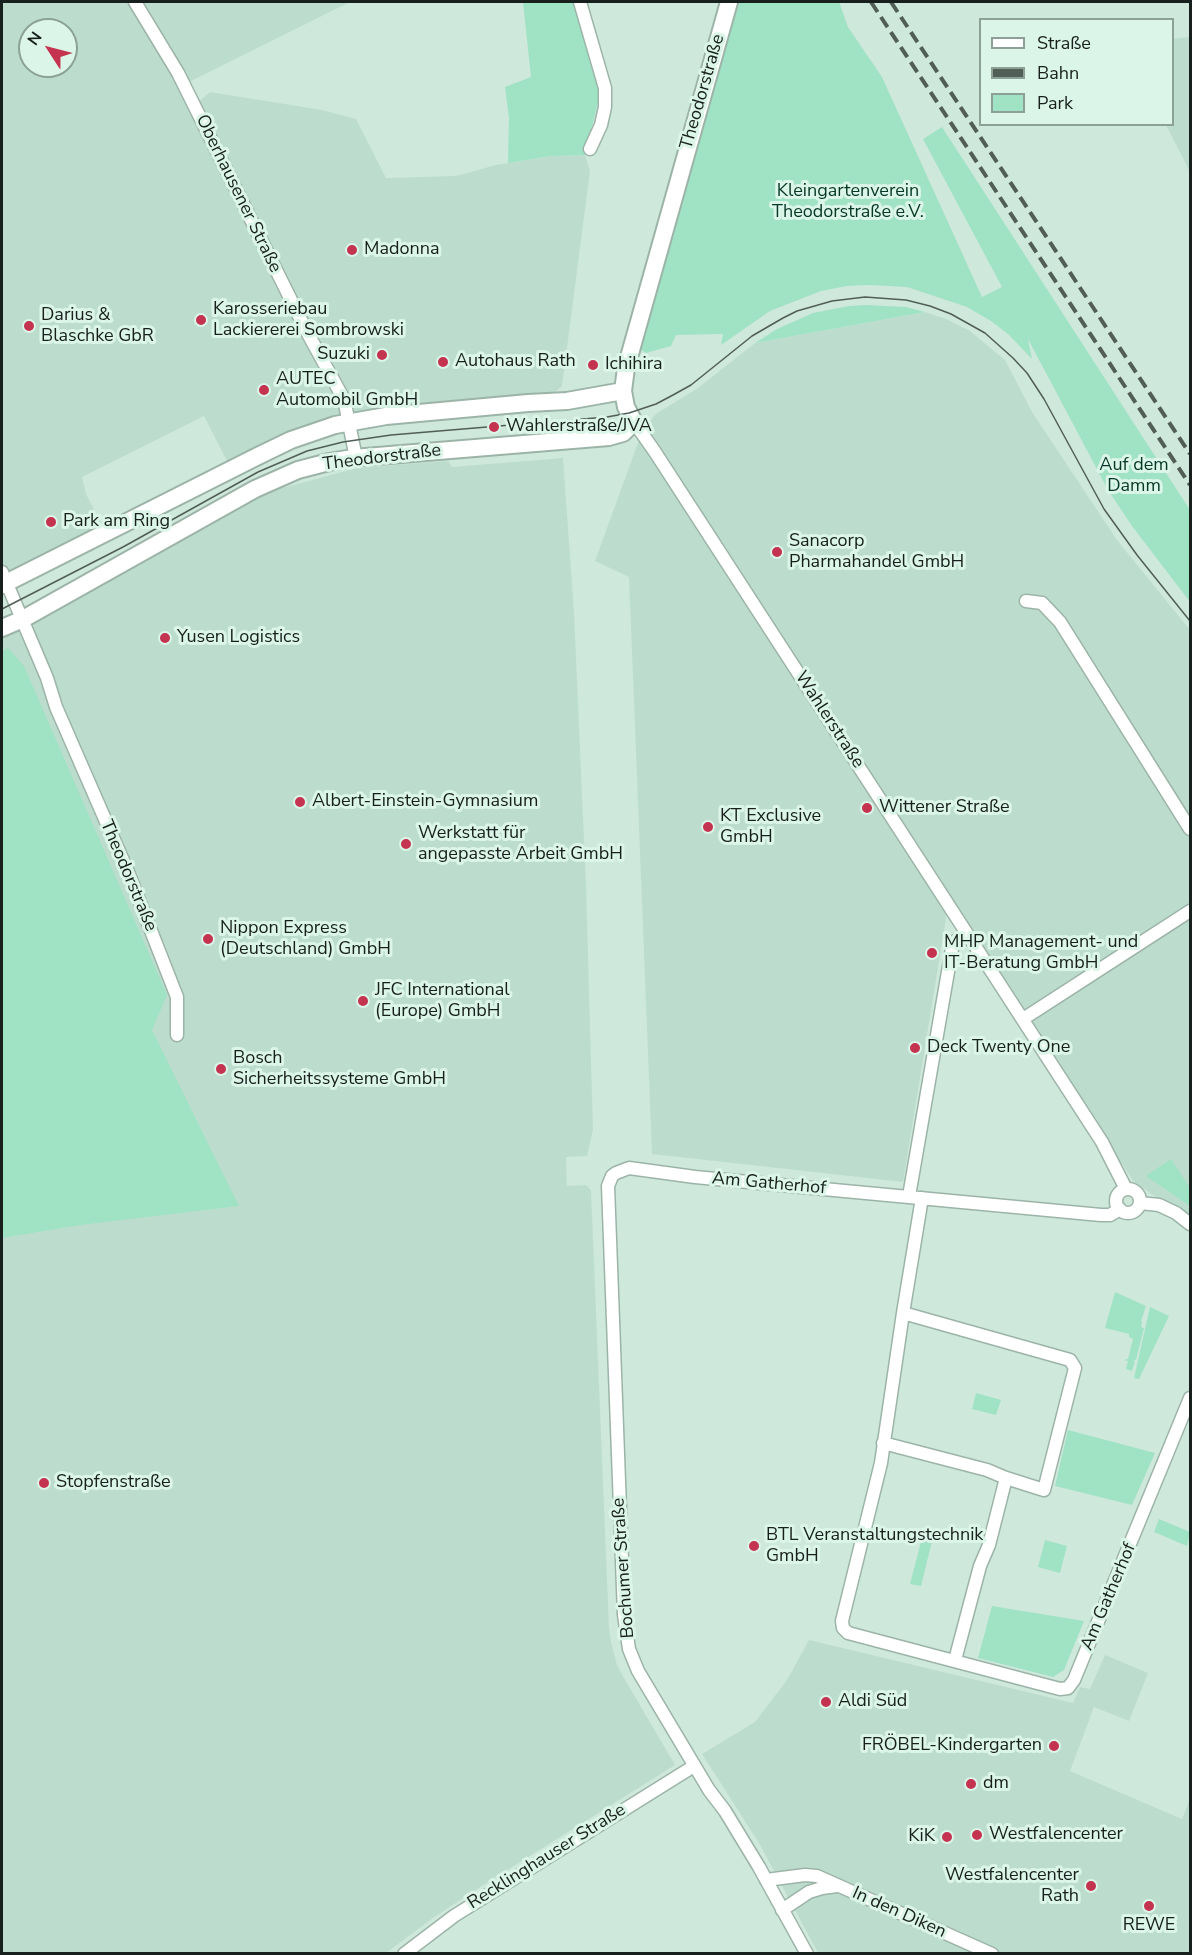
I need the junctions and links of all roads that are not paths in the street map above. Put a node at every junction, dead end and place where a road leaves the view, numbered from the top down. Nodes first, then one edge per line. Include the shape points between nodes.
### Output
1 (135, 2) edge
2 (580, 2) edge
3 (729, 2) edge
4 (590, 149) dead end
5 (623, 391) junction
6 (349, 421) junction
7 (634, 422) junction
8 (356, 458) junction
9 (3, 580) edge
10 (1026, 601) dead end
11 (23, 619) junction
12 (2, 628) edge
13 (1191, 829) edge
14 (1191, 911) edge
15 (966, 933) junction
16 (1023, 1019) junction
17 (177, 1035) dead end
18 (616, 1173) joint
19 (1126, 1189) junction
20 (909, 1196) junction
21 (922, 1198) junction
22 (1140, 1203) junction
23 (1120, 1209) junction
24 (1191, 1224) edge
25 (903, 1312) junction
26 (1191, 1398) edge
27 (883, 1443) junction
28 (1006, 1478) junction
29 (955, 1660) junction
30 (694, 1766) junction
31 (766, 1880) junction
32 (838, 1886) junction
33 (782, 1910) junction
34 (404, 1953) edge
35 (807, 1953) edge
36 (992, 1953) edge

1 - 6 street, Oberhausener Straße via 186,88 341,394
2 - 4 street via 605,88 601,125
3 - 5 main road, Theodorstraße via 628,360
5 - 6 main road, Theodorstraße via 567,401
5 - 7 main road, Theodorstraße
6 - 8 street, Oberhausener Straße
6 - 9 main road, Theodorstraße via 291,440
7 - 8 main road, Theodorstraße via 609,437
7 - 15 street, Wahlerstraße
8 - 11 main road, Theodorstraße via 298,471 263,486
9 - 11 street, Theodorstraße
10 - 13 street via 1042,603 1060,622
11 - 12 main road, Theodorstraße
11 - 17 street, Theodorstraße via 177,997
14 - 16 street
15 - 16 street, Wahlerstraße
15 - 20 street via 953,943
16 - 19 street, Wahlerstraße via 1102,1142
18 - 20 street, Am Gatherhof via 629,1168
18 - 30 street, Bochumer Straße via 607,1194 626,1633 638,1671
19 - 22 street via 1137,1192
19 - 23 street via 1116,1199
20 - 21 street, Am Gatherhof
21 - 23 street, Am Gatherhof via 1101,1215
21 - 25 street, Am Gatherhof
22 - 23 street via 1130,1213
22 - 24 street via 1159,1205
25 - 27 street, Am Gatherhof
25 - 28 street via 1070,1360 1075,1368 1044,1490
26 - 29 street, Am Gatherhof via 1068,1688
27 - 28 street
27 - 29 street, Am Gatherhof via 843,1628 848,1633
28 - 29 street
30 - 31 street, Bochumer Straße
30 - 34 street, Recklinghauser Straße via 464,1910
31 - 32 street, In den Diken via 817,1876
31 - 33 street, Bochumer Straße
32 - 33 street, In den Diken via 809,1892
32 - 36 street, In den Diken
33 - 35 street, Bochumer Straße

